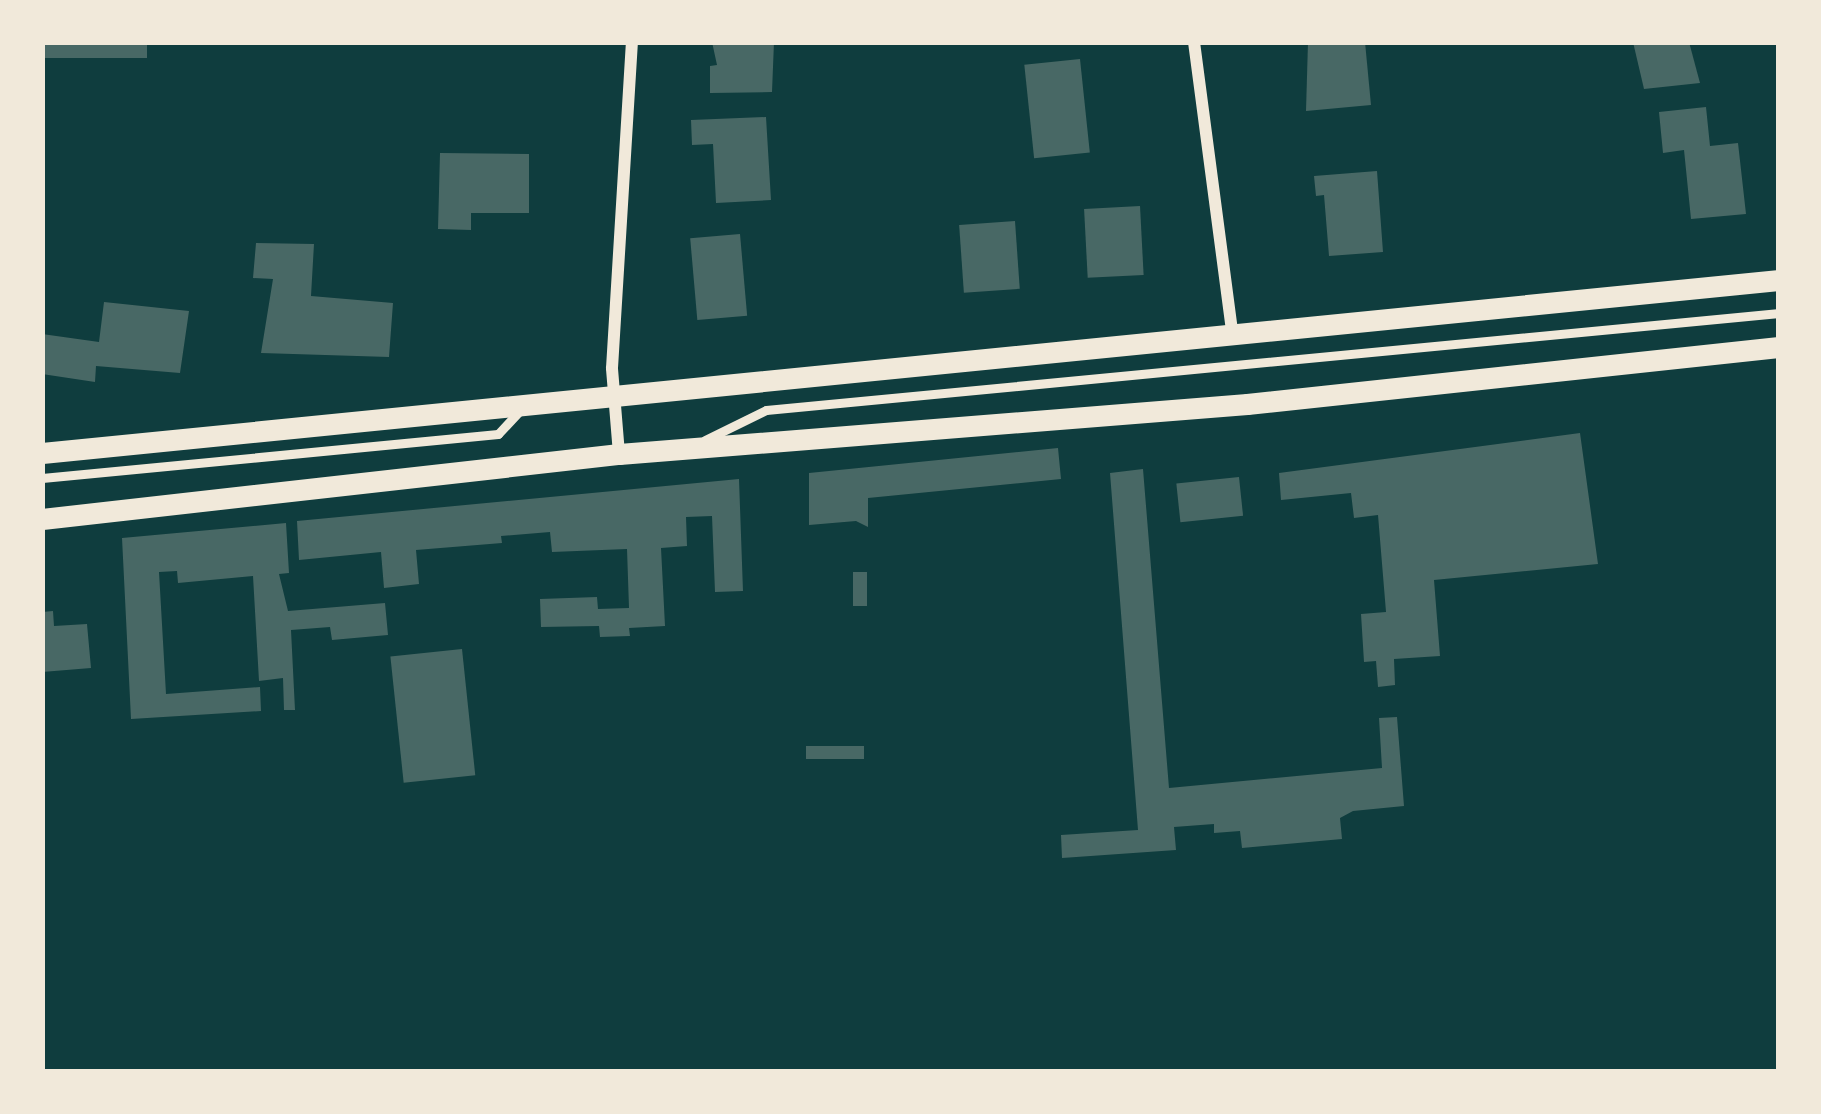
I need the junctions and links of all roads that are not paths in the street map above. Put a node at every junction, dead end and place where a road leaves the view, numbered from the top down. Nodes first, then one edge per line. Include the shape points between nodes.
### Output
1 (632, 42) edge
2 (1194, 42) edge
3 (1779, 280) edge
4 (1779, 313) edge
5 (1233, 339) junction
6 (1779, 347) edge
7 (613, 400) junction
8 (520, 409) junction
9 (690, 448) junction
10 (42, 453) edge
11 (619, 454) junction
12 (42, 478) edge
13 (42, 519) edge

1 - 7 street
2 - 5 street
3 - 5 street
4 - 9 lane via 766,410
5 - 7 street
6 - 9 street via 1247,404
7 - 8 street
7 - 11 street
8 - 10 street
8 - 12 lane via 498,434
9 - 11 street
11 - 13 street

